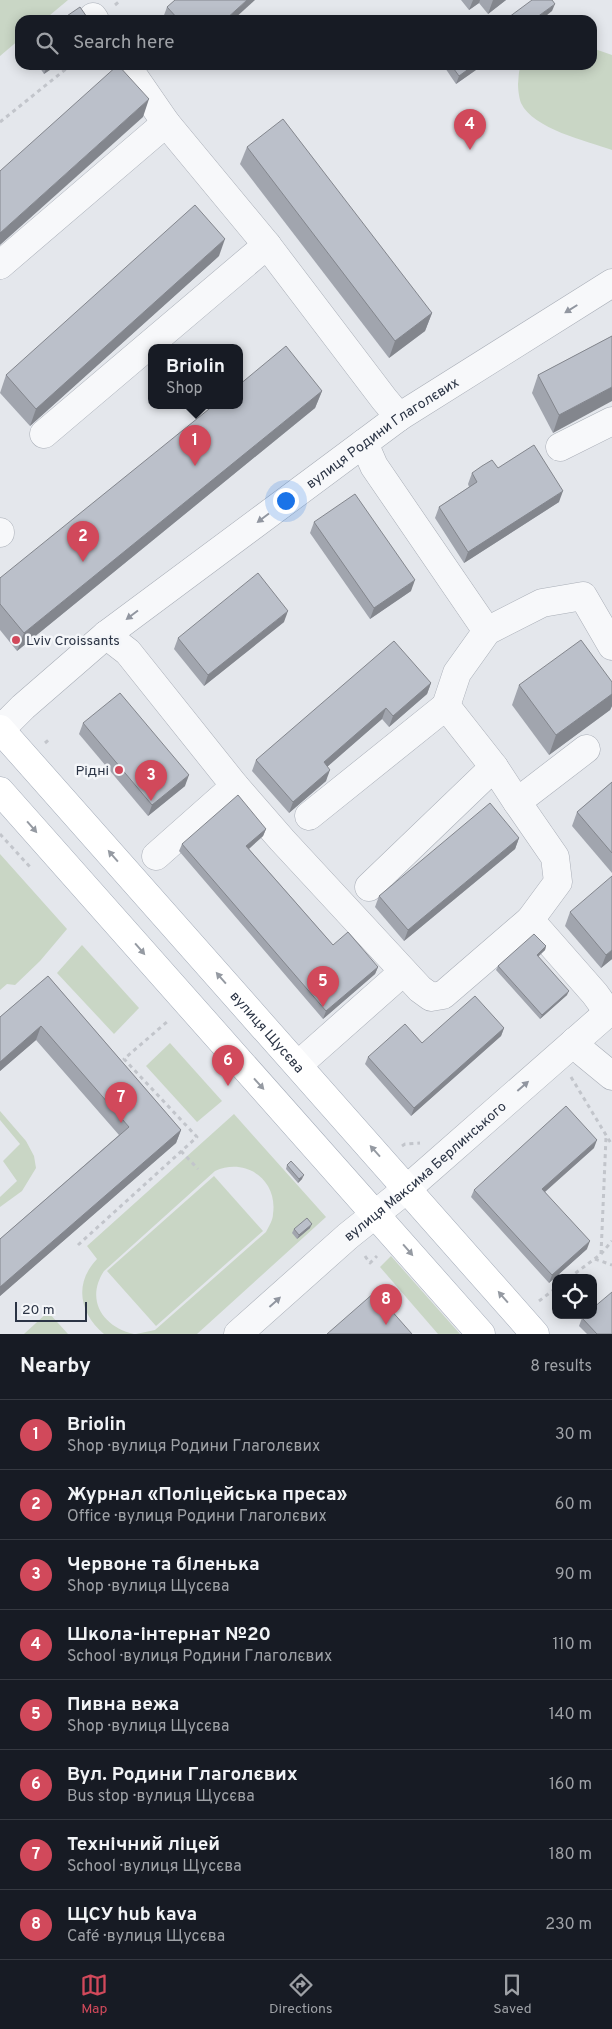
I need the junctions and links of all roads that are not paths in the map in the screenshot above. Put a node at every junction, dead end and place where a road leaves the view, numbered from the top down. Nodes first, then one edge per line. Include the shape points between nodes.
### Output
1 (129, 70) edge
2 (166, 123) junction
3 (267, 245) junction
4 (0, 265) edge
5 (612, 283) edge
6 (150, 344) edge
7 (148, 346) edge
8 (400, 417) junction
9 (612, 421) edge
10 (44, 434) dead end
11 (364, 443) junction
12 (560, 447) dead end
13 (487, 630) junction
14 (106, 635) junction
15 (612, 646) edge
16 (446, 706) junction
17 (0, 729) edge
18 (586, 749) dead end
19 (494, 767) junction
20 (235, 786) junction
21 (0, 791) edge
22 (517, 802) junction
23 (309, 816) dead end
24 (156, 856) dead end
25 (369, 887) dead end
26 (530, 920) junction
27 (403, 972) junction
28 (610, 1010) edge
29 (575, 1041) junction
30 (298, 1065) junction
31 (612, 1076) edge
32 (408, 1188) junction
33 (375, 1214) junction
34 (238, 1334) edge
35 (481, 1334) edge
36 (535, 1334) edge

1 - 2 street
2 - 3 street
2 - 4 street
3 - 6 street
3 - 8 street
5 -> 8 street, вулиця Родини Глаголєвих
7 - 10 street
8 - 11 street, вулиця Родини Глаголєвих
9 - 12 street
11 - 13 street via 374,466
11 -> 14 street, вулиця Родини Глаголєвих
13 - 15 street via 542,603 583,596
13 - 16 street via 457,673
14 - 17 street, вулиця Родини Глаголєвих
14 - 20 street via 128,652
16 - 19 street
16 - 23 street
30 -> 17 main road, вулиця Щусєва
18 - 22 street
19 - 22 street
19 - 25 street
20 - 24 street
20 - 27 street
21 -> 33 main road
22 - 26 street via 556,857 558,882
26 - 27 street via 443,995 431,996
26 - 28 street
27 - 30 street
28 - 29 street, вулиця Максима Берлинського
29 - 31 street via 584,1053
32 -> 29 street, вулиця Максима Берлинського
32 -> 30 main road, вулиця Щусєва
32 - 33 street, вулиця Максима Берлинського
36 -> 32 main road, вулиця Щусєва
34 -> 33 street, вулиця Максима Берлинського
33 -> 35 main road

